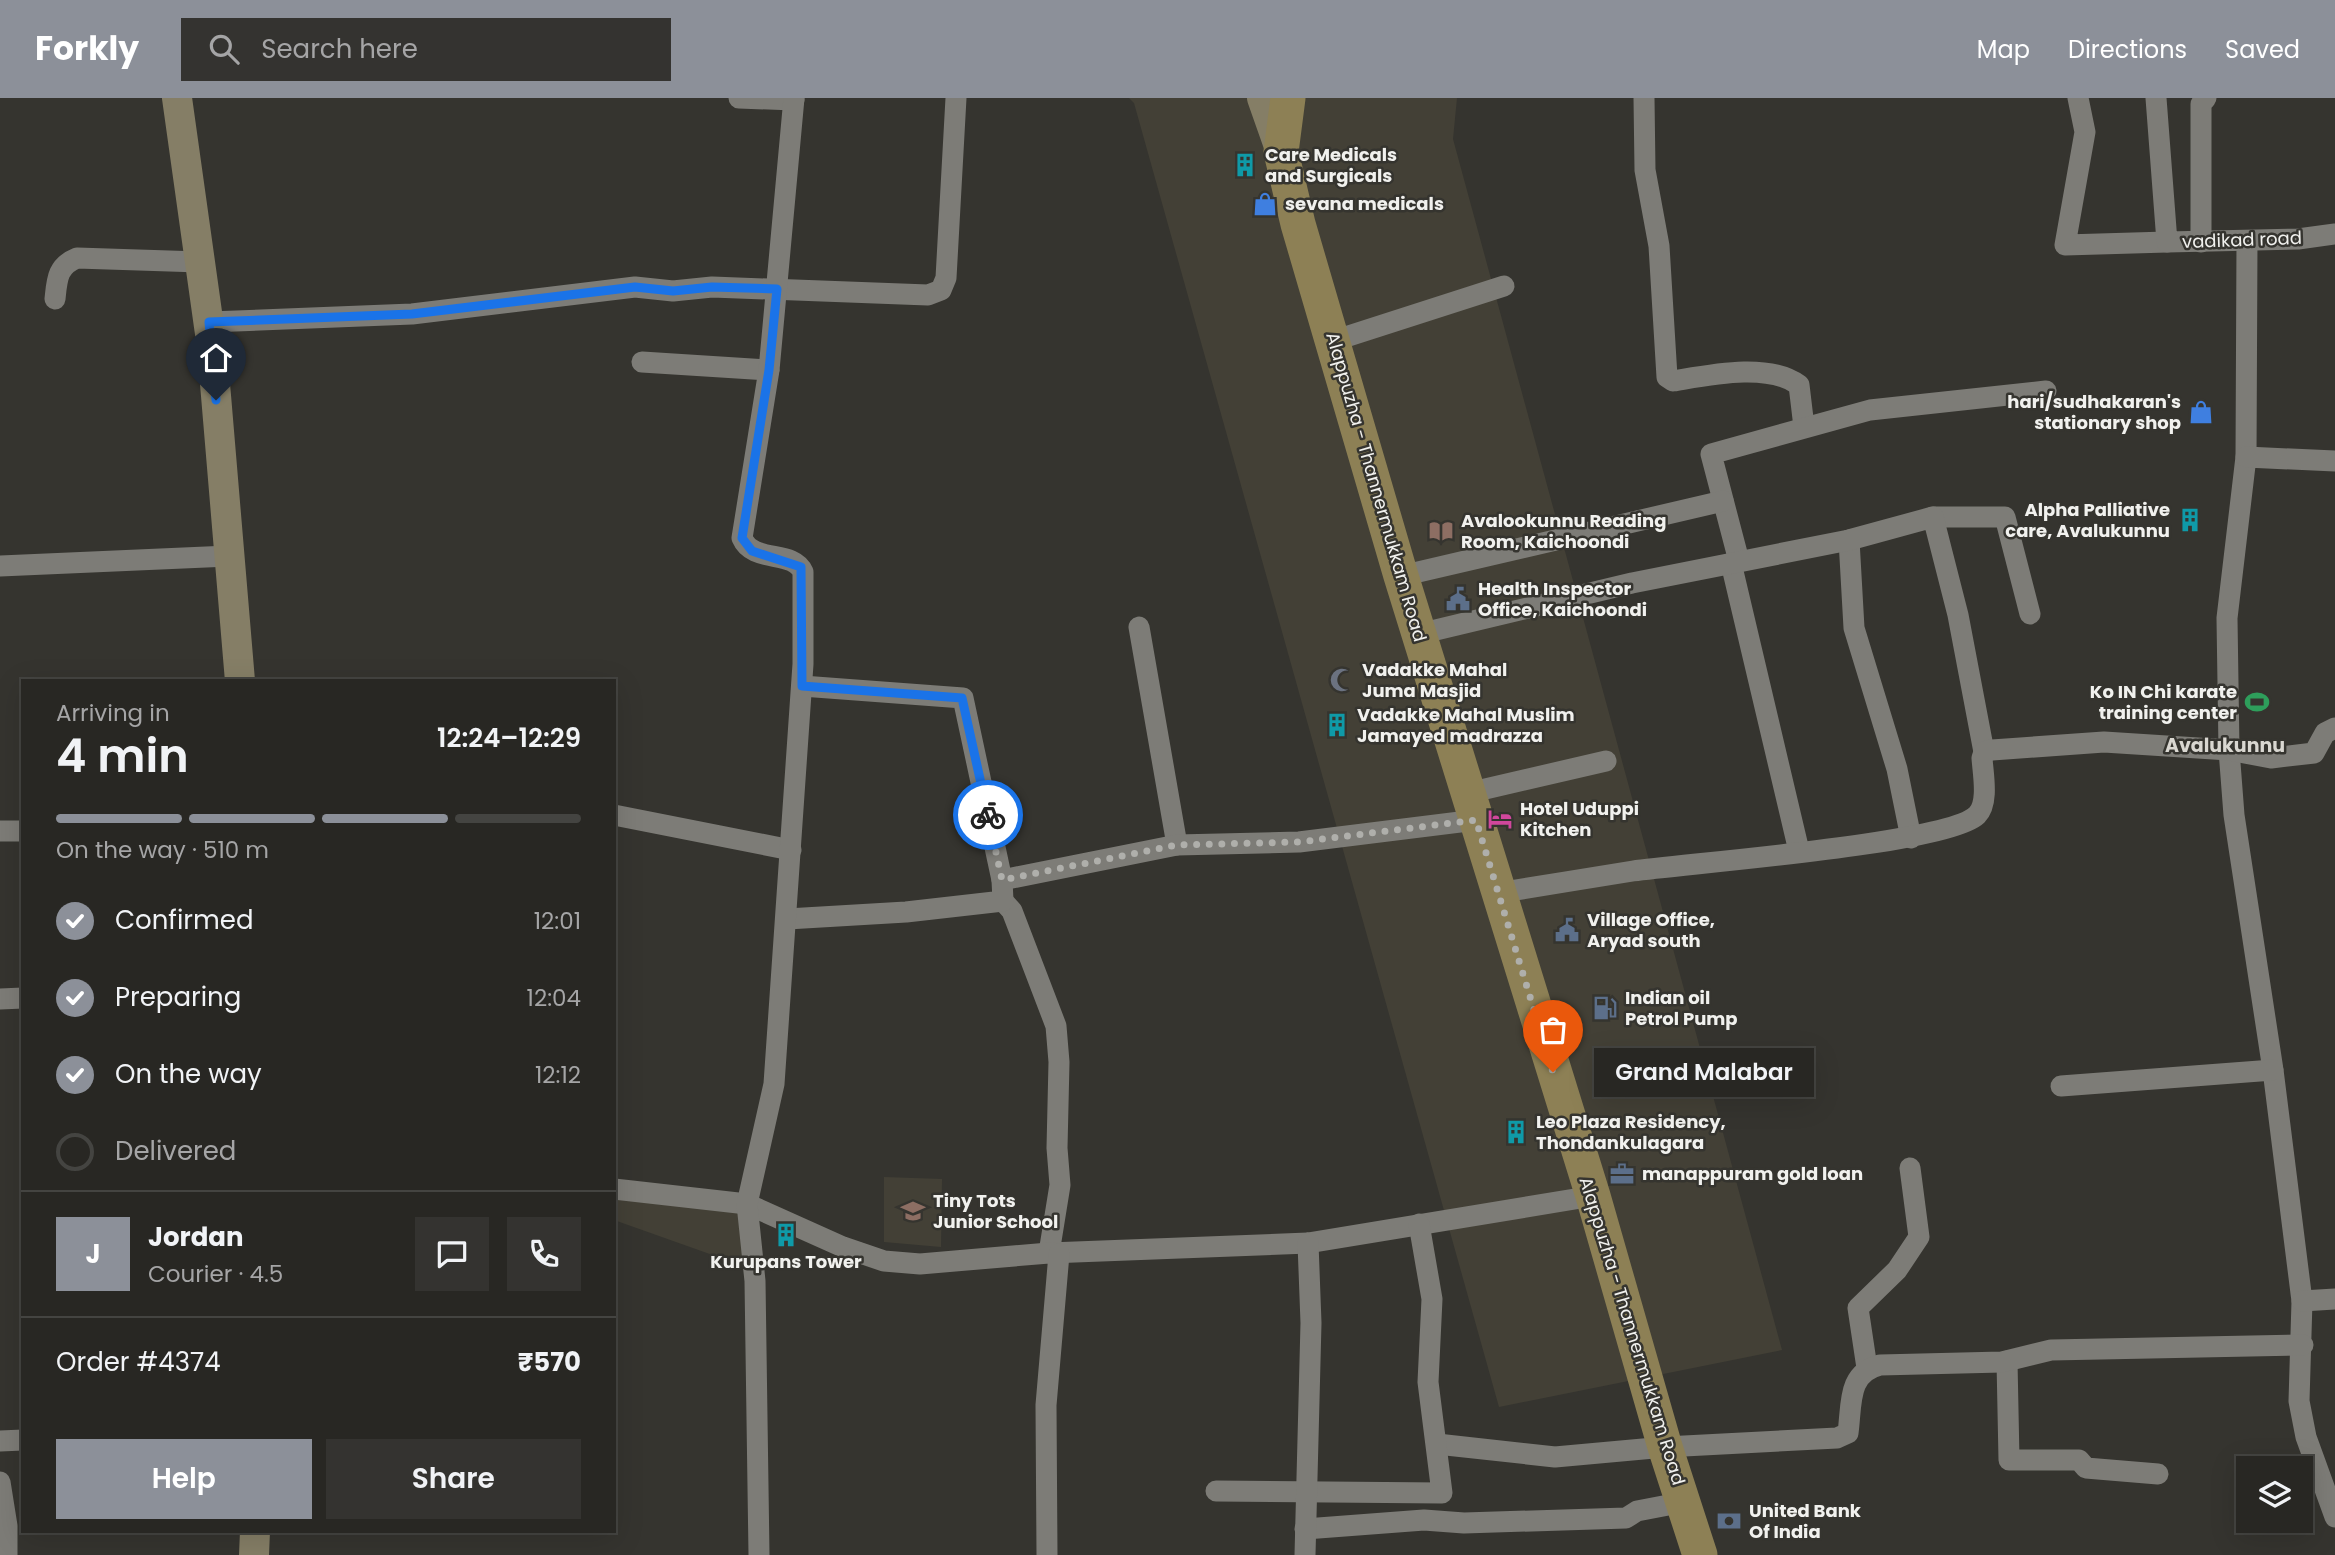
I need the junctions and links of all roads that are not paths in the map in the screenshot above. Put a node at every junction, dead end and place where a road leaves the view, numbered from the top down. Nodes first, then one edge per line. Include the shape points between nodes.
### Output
1 (177, 98) edge
2 (739, 98) edge
3 (956, 98) edge
4 (1262, 98) edge
5 (1288, 98) edge
6 (1644, 98) edge
7 (2078, 98) edge
8 (2156, 98) edge
9 (2206, 98) edge
10 (794, 99) edge
11 (1281, 152) junction
12 (2335, 234) edge
13 (2247, 241) junction
14 (2167, 242) junction
15 (2201, 242) junction
16 (200, 262) junction
17 (1504, 286) dead end
18 (777, 289) junction
19 (55, 299) dead end
20 (209, 322) junction
21 (1333, 341) junction
22 (642, 362) dead end
23 (769, 370) junction
24 (2046, 391) dead end
25 (1804, 427) junction
26 (2246, 457) junction
27 (2335, 461) edge
28 (1723, 502) junction
29 (1933, 517) junction
30 (1849, 540) junction
31 (229, 556) junction
32 (1735, 562) junction
33 (0, 566) edge
34 (1401, 576) junction
35 (2030, 614) dead end
36 (1139, 627) dead end
37 (1419, 634) junction
38 (240, 679) edge
39 (802, 686) junction
40 (2335, 728) edge
41 (2228, 750) junction
42 (1984, 752) junction
43 (1606, 761) dead end
44 (1472, 806) junction
45 (616, 815) edge
46 (0, 831) edge
47 (21, 831) edge
48 (1911, 838) junction
49 (1177, 845) junction
50 (791, 850) junction
51 (1800, 851) junction
52 (1003, 891) junction
53 (1497, 893) junction
54 (787, 919) junction
55 (21, 998) edge
56 (0, 999) edge
57 (2273, 1070) junction
58 (2062, 1086) dead end
59 (1910, 1168) dead end
60 (616, 1189) edge
61 (1593, 1196) junction
62 (747, 1204) junction
63 (1419, 1224) junction
64 (1308, 1243) junction
65 (1054, 1254) junction
66 (2335, 1299) edge
67 (2302, 1301) junction
68 (2303, 1345) junction
69 (2007, 1361) junction
70 (1867, 1368) junction
71 (21, 1440) edge
72 (0, 1441) edge
73 (1437, 1444) junction
74 (1665, 1447) junction
75 (2158, 1474) dead end
76 (0, 1482) edge
77 (1216, 1491) dead end
78 (1306, 1494) junction
79 (1684, 1502) junction
80 (2335, 1517) edge
81 (1305, 1529) junction
82 (255, 1533) edge
83 (7, 1555) edge
84 (254, 1555) edge
85 (759, 1555) edge
86 (1047, 1555) edge
87 (1305, 1555) edge
88 (1700, 1555) edge

1 - 16 main road
2 - 10 street
3 - 18 street via 946,278 941,290 928,295
4 - 11 main road
5 - 11 main road, Alappuzha - Thannermukkam Road
6 - 25 street via 1645,170 1659,246 1667,377 1674,381 1755,373 1790,378 1799,385
7 - 14 street via 2085,132 2065,245
8 - 14 street, vadikad road
9 - 15 street via 2201,104
10 - 18 street
11 - 21 main road, Alappuzha - Thannermukkam Road
12 - 13 street, vadikad road
13 - 15 street, vadikad road
13 - 26 street
14 - 15 street, vadikad road
16 - 19 street via 78,258 68,261 57,276
16 - 20 main road
17 - 21 street
18 - 20 street via 635,287 412,314
18 - 23 street
20 - 31 main road
21 - 34 main road, Alappuzha - Thannermukkam Road
22 - 23 street
23 - 39 street via 742,538 752,551 801,567
24 - 25 street via 1888,407
25 - 28 street via 1711,454
26 - 27 street
26 - 41 street via 2227,618
28 - 32 street
28 - 34 street
29 - 30 street
29 - 35 street via 2005,517
29 - 42 street via 1958,615
30 - 32 street
30 - 48 street via 1853,628 1897,769
31 - 33 street
31 - 38 main road
32 - 37 street
32 - 51 street
34 - 37 main road, Alappuzha - Thannermukkam Road
36 - 49 street
37 - 44 main road, Alappuzha - Thannermukkam Road
39 - 50 street
39 - 52 street via 962,698
40 - 41 street via 2325,733 2314,753 2271,758
41 - 42 street via 2104,742
41 - 57 street
42 - 48 street via 1983,803 1976,816
43 - 44 street
44 - 49 street via 1299,842
44 - 53 main road, Alappuzha - Thannermukkam Road
45 - 50 street
46 - 47 street
48 - 51 street
49 - 52 street
50 - 54 street
51 - 53 street
52 - 54 street via 906,912
52 - 65 street via 1056,1026 1060,1185
53 - 61 main road, Alappuzha - Thannermukkam Road
54 - 62 street via 774,1084
55 - 56 street
57 - 58 street
57 - 67 street
59 - 70 street via 1919,1237 1897,1270 1858,1308
60 - 62 street
61 - 63 street
61 - 74 main road, Alappuzha - Thannermukkam Road
62 - 65 street via 884,1261 920,1264
62 - 85 street via 755,1281
63 - 64 street
63 - 73 street via 1432,1299 1428,1381
64 - 65 street
64 - 78 street via 1311,1323
65 - 86 street via 1046,1405
66 - 67 street
67 - 68 street
68 - 69 street via 2050,1350
68 - 80 street via 2299,1401 2306,1437
69 - 70 street
69 - 75 street via 2008,1460 2079,1461 2086,1468
70 - 74 street via 1856,1380 1848,1433 1843,1436
71 - 72 street
73 - 74 street via 1555,1457
73 - 78 street via 1442,1493
74 - 79 main road, Alappuzha - Thannermukkam Road
76 - 83 street
77 - 78 street
78 - 81 street
79 - 81 street via 1637,1511 1626,1518 1424,1520
79 - 88 main road, Alappuzha - Thannermukkam Road
81 - 87 street
82 - 84 main road

